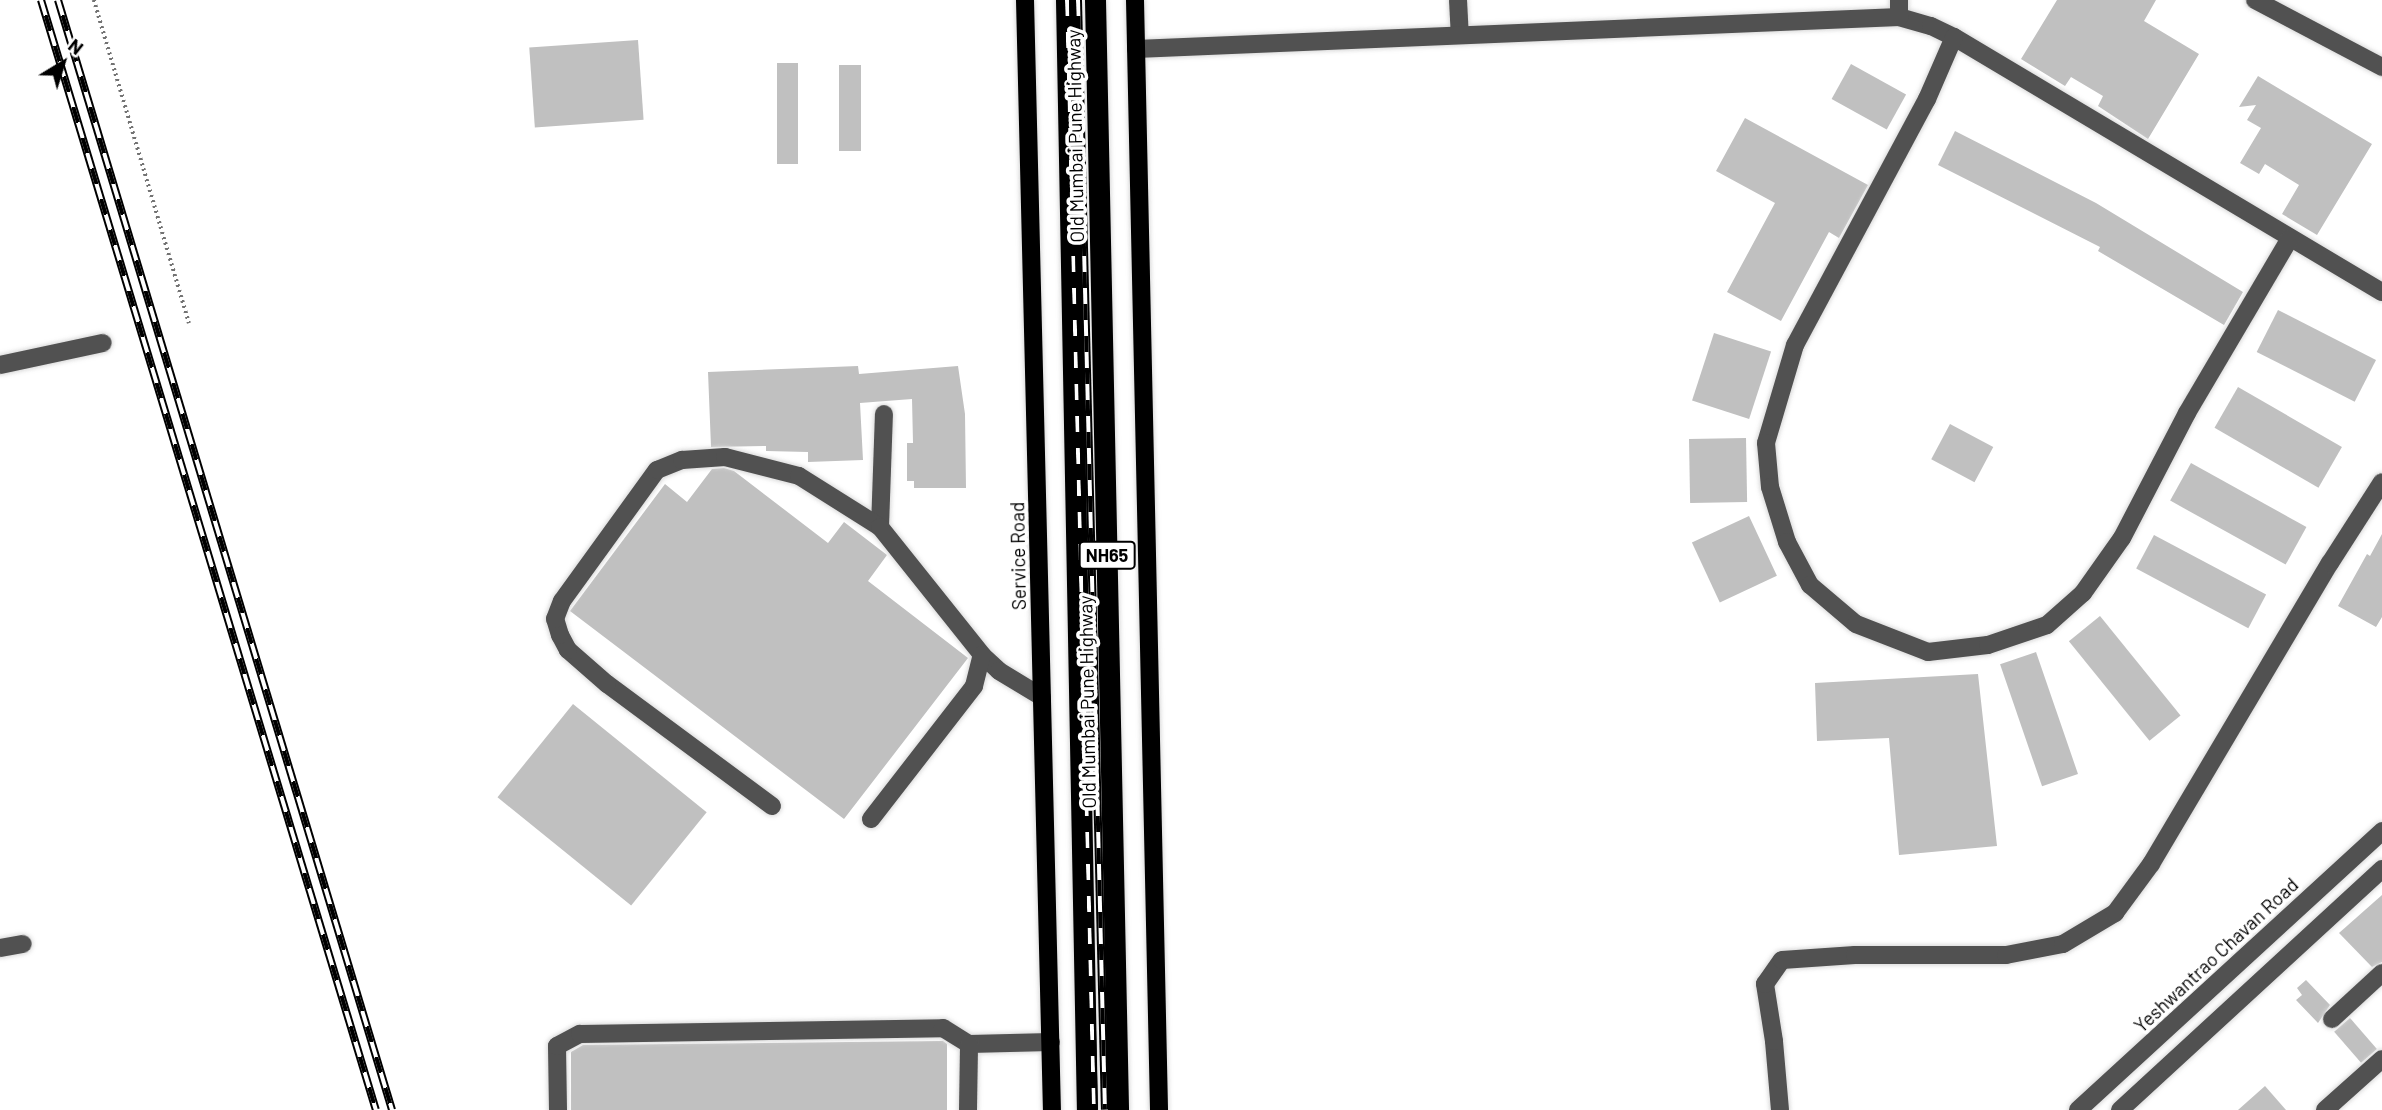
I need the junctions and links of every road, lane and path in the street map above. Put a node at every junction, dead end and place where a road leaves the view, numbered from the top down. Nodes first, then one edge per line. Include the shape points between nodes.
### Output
1 (94, 0) edge
2 (1025, 0) edge
3 (1066, 0) edge
4 (1096, 0) edge
5 (1135, 0) edge
6 (1458, 0) edge
7 (2255, 0) edge
8 (1899, 8) edge
9 (1460, 34) junction
10 (1954, 37) junction
11 (1136, 49) junction
12 (2382, 67) edge
13 (2290, 238) junction
14 (2382, 292) edge
15 (189, 323) dead end
16 (103, 343) dead end
17 (0, 365) edge
18 (884, 414) dead end
19 (2382, 482) edge
20 (880, 527) junction
21 (982, 655) junction
22 (1042, 697) junction
23 (772, 806) dead end
24 (871, 819) dead end
25 (2382, 831) edge
26 (2382, 869) edge
27 (23, 944) dead end
28 (0, 948) edge
29 (2382, 973) edge
30 (2332, 1019) dead end
31 (1051, 1042) junction
32 (969, 1044) junction
33 (2382, 1059) edge
34 (558, 1110) edge
35 (968, 1110) edge
36 (1052, 1110) edge
37 (1087, 1110) edge
38 (1118, 1110) edge
39 (1159, 1110) edge
40 (1780, 1110) edge
41 (2078, 1110) edge
42 (2120, 1110) edge
43 (2325, 1110) edge

1 - 15 path
2 - 22 main road, Service Road
3 - 37 highway, Old Mumbai Pune Highway / NH65
4 - 38 highway, Old Mumbai Pune Highway / NH65
5 - 11 main road
6 - 9 street
7 - 12 street
8 - 9 street
8 - 10 street
9 - 11 street
10 - 13 street
10 - 13 street via 1927,99 1795,345 1766,443 1770,487 1787,542 1810,585 1856,624 1928,652 1988,645 2047,625 2083,593 2122,538
11 - 39 main road
13 - 14 street
16 - 17 street
18 - 20 street
19 - 40 street via 2151,864 2115,913 2063,944 2006,955 1782,960 1765,984
20 - 21 street
20 - 23 street via 782,470 725,457 682,460 657,470 562,601 555,619 568,650 607,684
21 - 22 street
21 - 24 street via 974,686
22 - 31 main road, Service Road
25 - 41 street, Yeshwantrao Chavan Road
26 - 42 street
27 - 28 street
29 - 30 street
31 - 32 street
31 - 36 main road, Service Road
32 - 34 street via 943,1028 580,1034 557,1046
32 - 35 street
33 - 43 street

